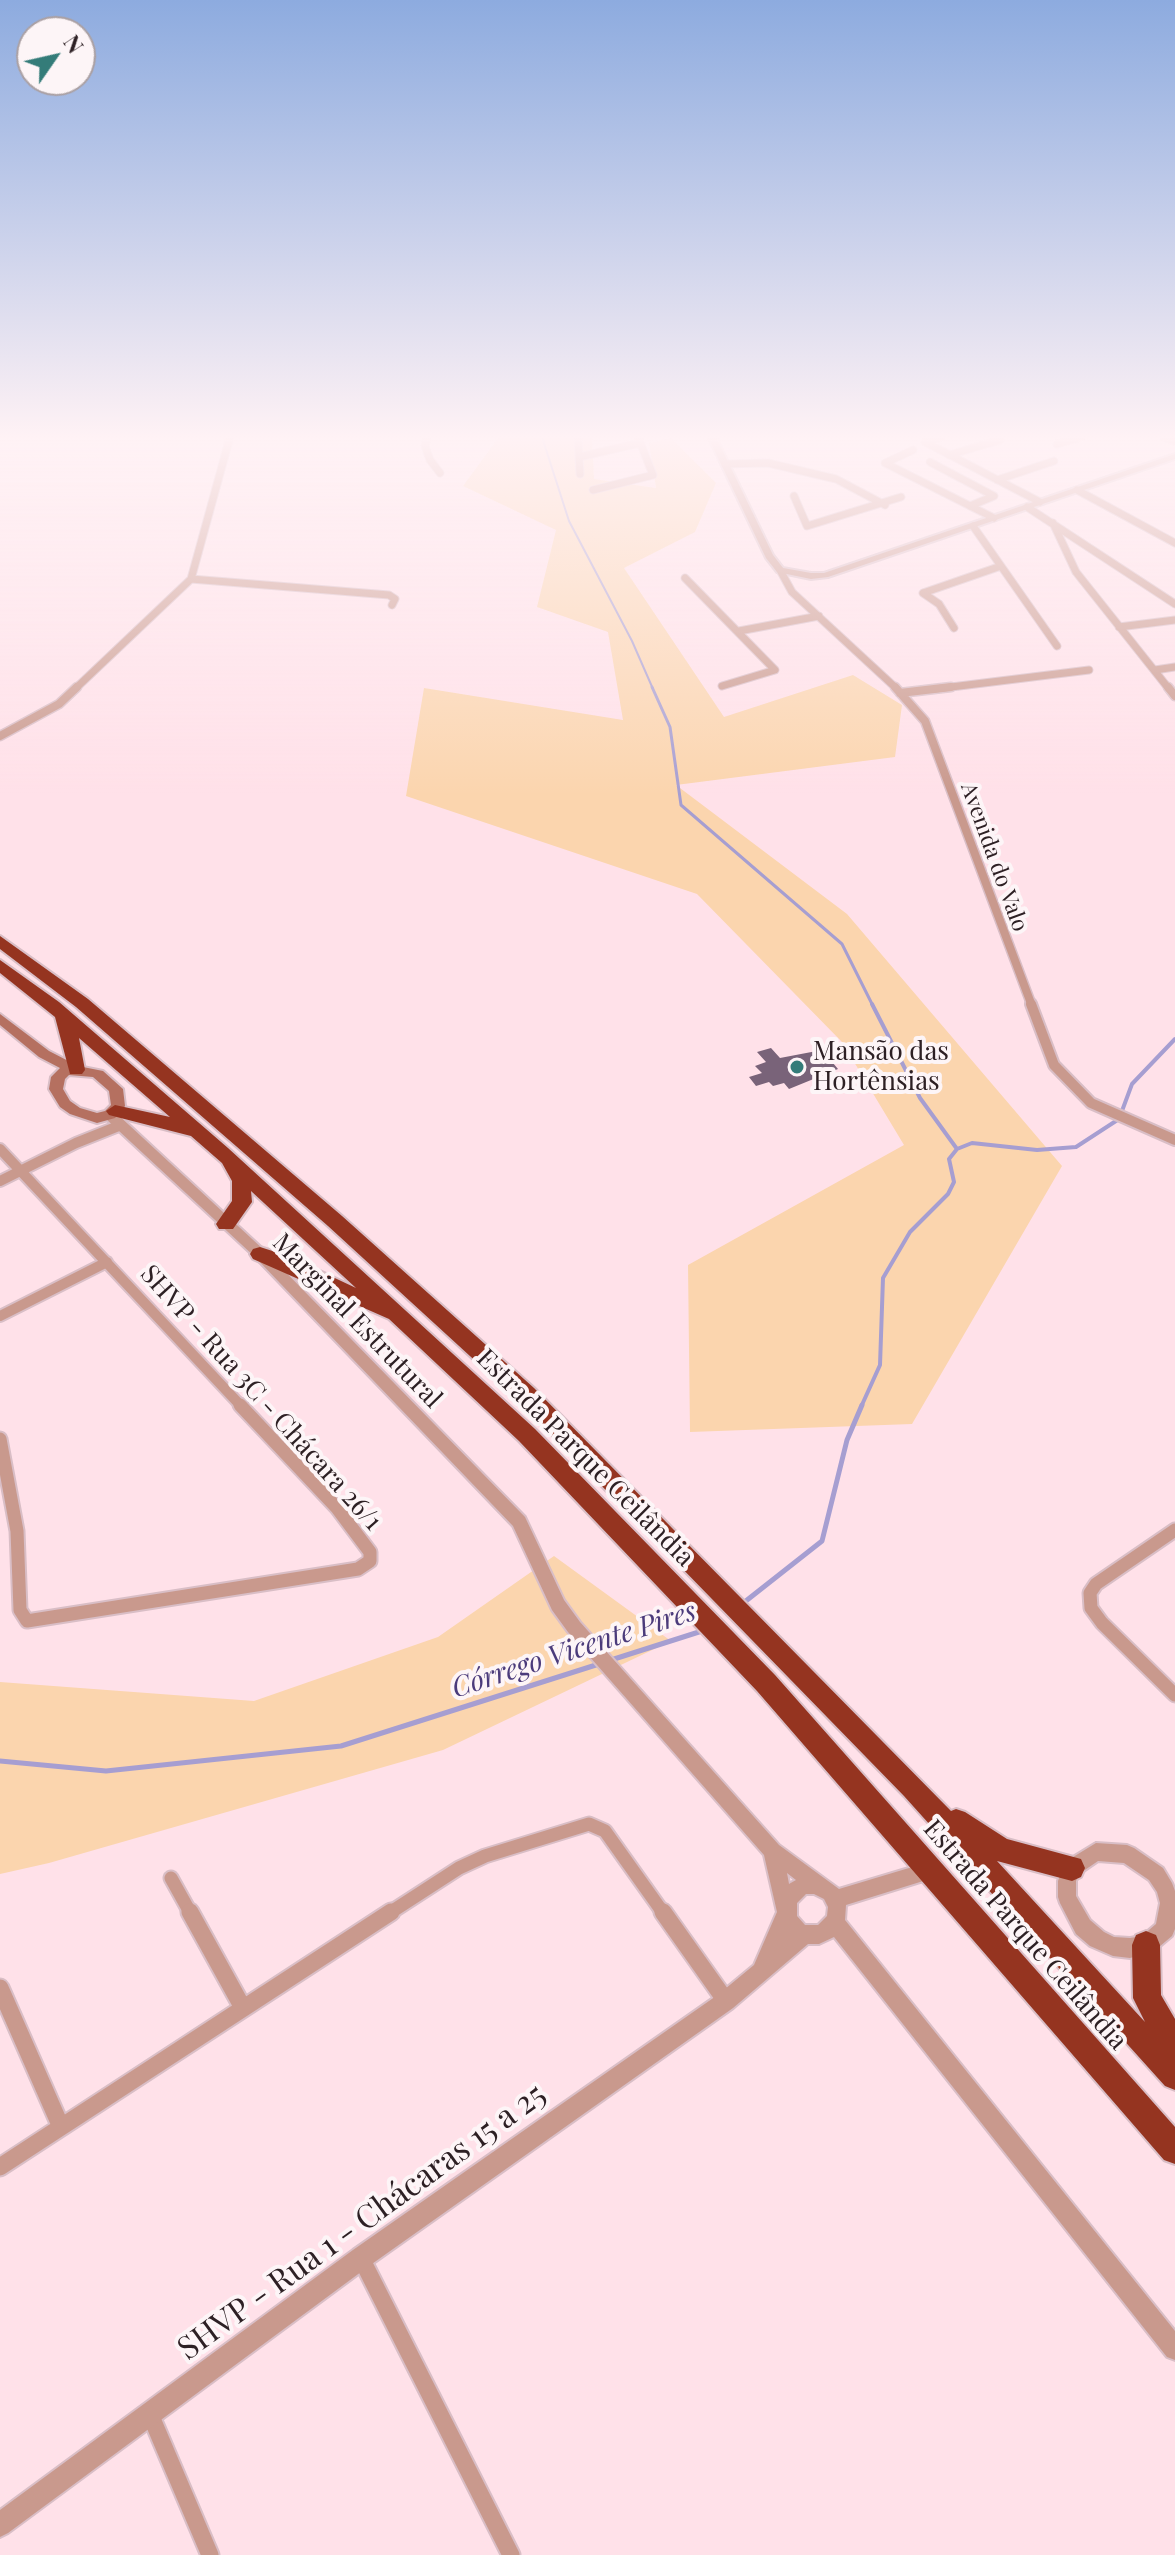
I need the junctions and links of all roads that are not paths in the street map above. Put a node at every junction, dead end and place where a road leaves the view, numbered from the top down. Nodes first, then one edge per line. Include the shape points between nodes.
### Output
1 (197, 556) edge
2 (769, 556) edge
3 (882, 556) edge
4 (994, 556) edge
5 (1069, 556) edge
6 (1103, 556) edge
7 (1001, 566) junction
8 (780, 570) junction
9 (192, 577) junction
10 (685, 578) dead end
11 (404, 593) dead end
12 (1175, 604) edge
13 (392, 605) dead end
14 (819, 616) junction
15 (1175, 620) edge
16 (1119, 627) junction
17 (954, 628) dead end
18 (739, 631) junction
19 (1057, 646) dead end
20 (1175, 667) edge
21 (1089, 670) dead end
22 (1155, 670) junction
23 (722, 686) dead end
24 (900, 693) junction
25 (1175, 696) edge
26 (0, 736) edge
27 (0, 941) edge
28 (0, 965) edge
29 (62, 1015) junction
30 (0, 1018) edge
31 (44, 1054) junction
32 (76, 1070) junction
33 (58, 1077) junction
34 (116, 1118) junction
35 (1175, 1140) edge
36 (215, 1146) junction
37 (0, 1149) edge
38 (20, 1171) junction
39 (0, 1181) edge
40 (226, 1224) junction
41 (260, 1254) junction
42 (107, 1262) junction
43 (0, 1316) edge
44 (405, 1321) junction
45 (0, 1439) edge
46 (1175, 1530) edge
47 (1175, 1695) edge
48 (913, 1788) junction
49 (772, 1851) junction
50 (1072, 1868) junction
51 (929, 1871) junction
52 (171, 1878) dead end
53 (1170, 1886) edge
54 (829, 1895) junction
55 (786, 1911) junction
56 (835, 1923) junction
57 (806, 1934) junction
58 (1162, 1938) edge
59 (761, 1970) junction
60 (0, 1988) edge
61 (726, 2001) junction
62 (243, 2008) junction
63 (1175, 2047) edge
64 (1175, 2076) edge
65 (61, 2127) junction
66 (1175, 2149) edge
67 (0, 2167) edge
68 (361, 2258) junction
69 (1175, 2349) edge
70 (150, 2414) junction
71 (0, 2525) edge
72 (210, 2555) edge
73 (511, 2555) edge

1 - 9 street
2 - 8 street
3 - 8 street via 825,575
4 - 7 street
5 - 16 street
6 - 12 street
7 - 17 street via 923,593 939,604
7 - 19 street
8 - 14 street, Avenida do Valo via 792,592
9 - 11 street
9 - 13 street via 389,595 395,599
9 - 26 street via 59,704
10 - 18 street
14 - 18 street
14 - 24 street, Avenida do Valo
15 - 16 street
16 - 22 street
18 - 23 street via 775,670
20 - 22 street
21 - 24 street
22 - 25 street
24 - 35 street, Avenida do Valo via 925,721 1054,1065 1091,1103
27 - 48 highway, Estrada Parque Ceilândia via 82,1003 526,1394
28 - 29 highway, Estrada Parque Ceilândia
29 - 32 highway
29 - 36 highway, Estrada Parque Ceilândia
30 - 31 main road
31 - 32 main road
31 - 33 main road
32 - 33 main road
32 - 34 main road via 110,1082 119,1099
33 - 34 main road via 56,1089 65,1104 88,1116
34 - 36 highway via 154,1118
34 - 38 street
34 - 40 street, Marginal Estrutural
36 - 40 highway via 241,1180 242,1202
36 - 44 highway, Estrada Parque Ceilândia
37 - 38 street, SHVP - Rua 3C - Chácara 26/1
38 - 39 street
38 - 42 street, SHVP - Rua 3C - Chácara 26/1
40 - 41 street, Marginal Estrutural
41 - 44 highway
41 - 49 street, Marginal Estrutural via 519,1522 574,1627
42 - 43 street, SHVP - Rua 3C - Chácara 26/1
42 - 45 street, SHVP - Rua 3C - Chácara 26/1 via 337,1508 370,1552 370,1561 358,1569 27,1621 20,1610 17,1531
44 - 51 highway, Estrada Parque Ceilândia via 527,1435 766,1683
46 - 47 street via 1090,1593 1091,1608 1102,1623
48 - 50 highway via 1003,1851
48 - 64 highway, Estrada Parque Ceilândia
49 - 54 street, Marginal Estrutural
49 - 55 street
50 - 53 street via 1096,1852 1127,1854
50 - 58 street via 1067,1897 1083,1927 1097,1939 1130,1948
51 - 54 street
51 - 66 highway, Estrada Parque Ceilândia
52 - 62 street
53 - 58 street
54 - 55 street via 802,1886 789,1895
54 - 56 street
55 - 57 street
55 - 59 street, SHVP - Rua 1 - Chácaras 15 a 25
56 - 57 street via 821,1935
56 - 69 street
57 - 59 street, SHVP - Rua 1 - Chácaras 15 a 25
58 - 63 highway via 1147,1998
59 - 61 street, SHVP - Rua 1 - Chácaras 15 a 25
60 - 65 street
61 - 62 street via 605,1831 589,1824 459,1868
61 - 68 street, SHVP - Rua 1 - Chácaras 15 a 25
62 - 65 street
65 - 67 street
68 - 70 street, SHVP - Rua 1 - Chácaras 15 a 25
68 - 73 street
70 - 71 street, SHVP - Rua 1 - Chácaras 15 a 25
70 - 72 street

